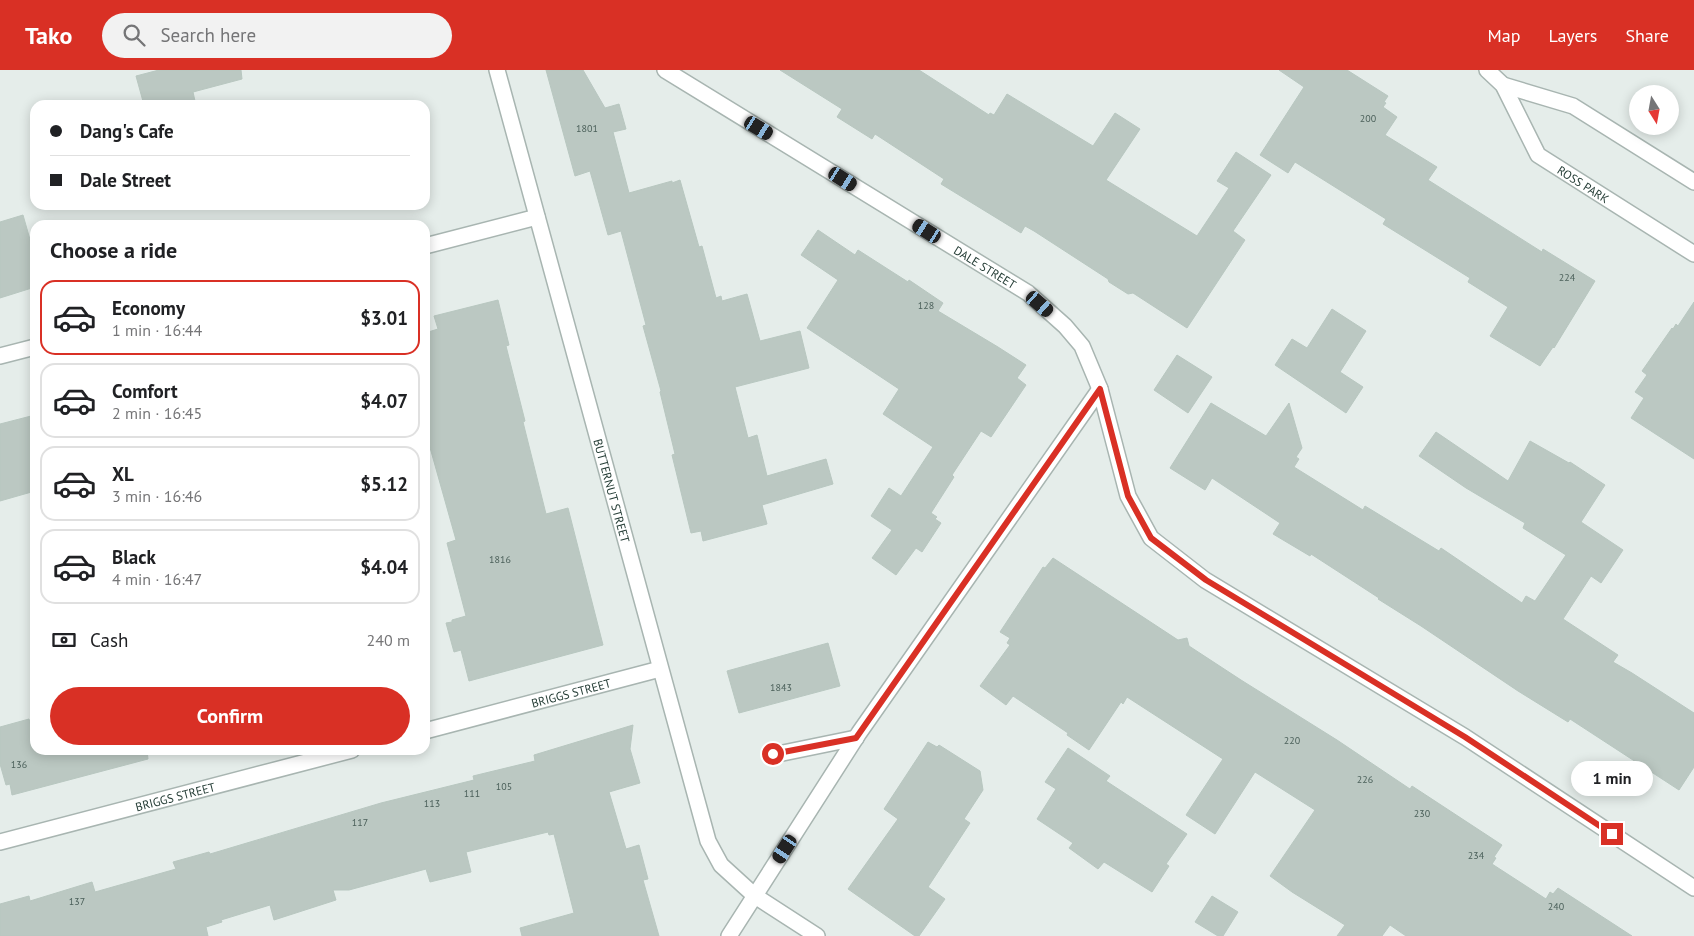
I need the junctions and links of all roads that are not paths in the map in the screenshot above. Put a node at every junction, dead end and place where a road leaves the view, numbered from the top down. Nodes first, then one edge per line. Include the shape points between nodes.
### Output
1 (497, 70) edge
2 (665, 70) edge
3 (1487, 70) edge
4 (1504, 85) junction
5 (1694, 182) edge
6 (537, 218) junction
7 (430, 245) edge
8 (1694, 254) edge
9 (30, 347) edge
10 (0, 356) edge
11 (1100, 389) junction
12 (660, 669) junction
13 (430, 730) edge
14 (856, 738) junction
15 (773, 754) dead end
16 (333, 755) edge
17 (0, 842) edge
18 (1694, 888) edge
19 (755, 896) junction
20 (729, 936) edge
21 (816, 936) edge

1 - 6 street, BUTTERNUT STREET
2 - 11 street, DALE STREET via 1028,293 1082,346
3 - 4 street, ROSS PARK
4 - 5 street, ROSS PARK via 1573,106
4 - 8 street, ROSS PARK via 1538,155
6 - 7 street
6 - 12 street, BUTTERNUT STREET
9 - 10 street
11 - 14 street
11 - 18 street, DALE STREET via 1128,496 1151,538 1206,580 1465,737
12 - 13 street, BRIGGS STREET
12 - 19 street, BUTTERNUT STREET via 708,841 721,865
14 - 15 street
14 - 19 street
16 - 17 street, BRIGGS STREET
19 - 20 street
19 - 21 street, BUTTERNUT STREET

